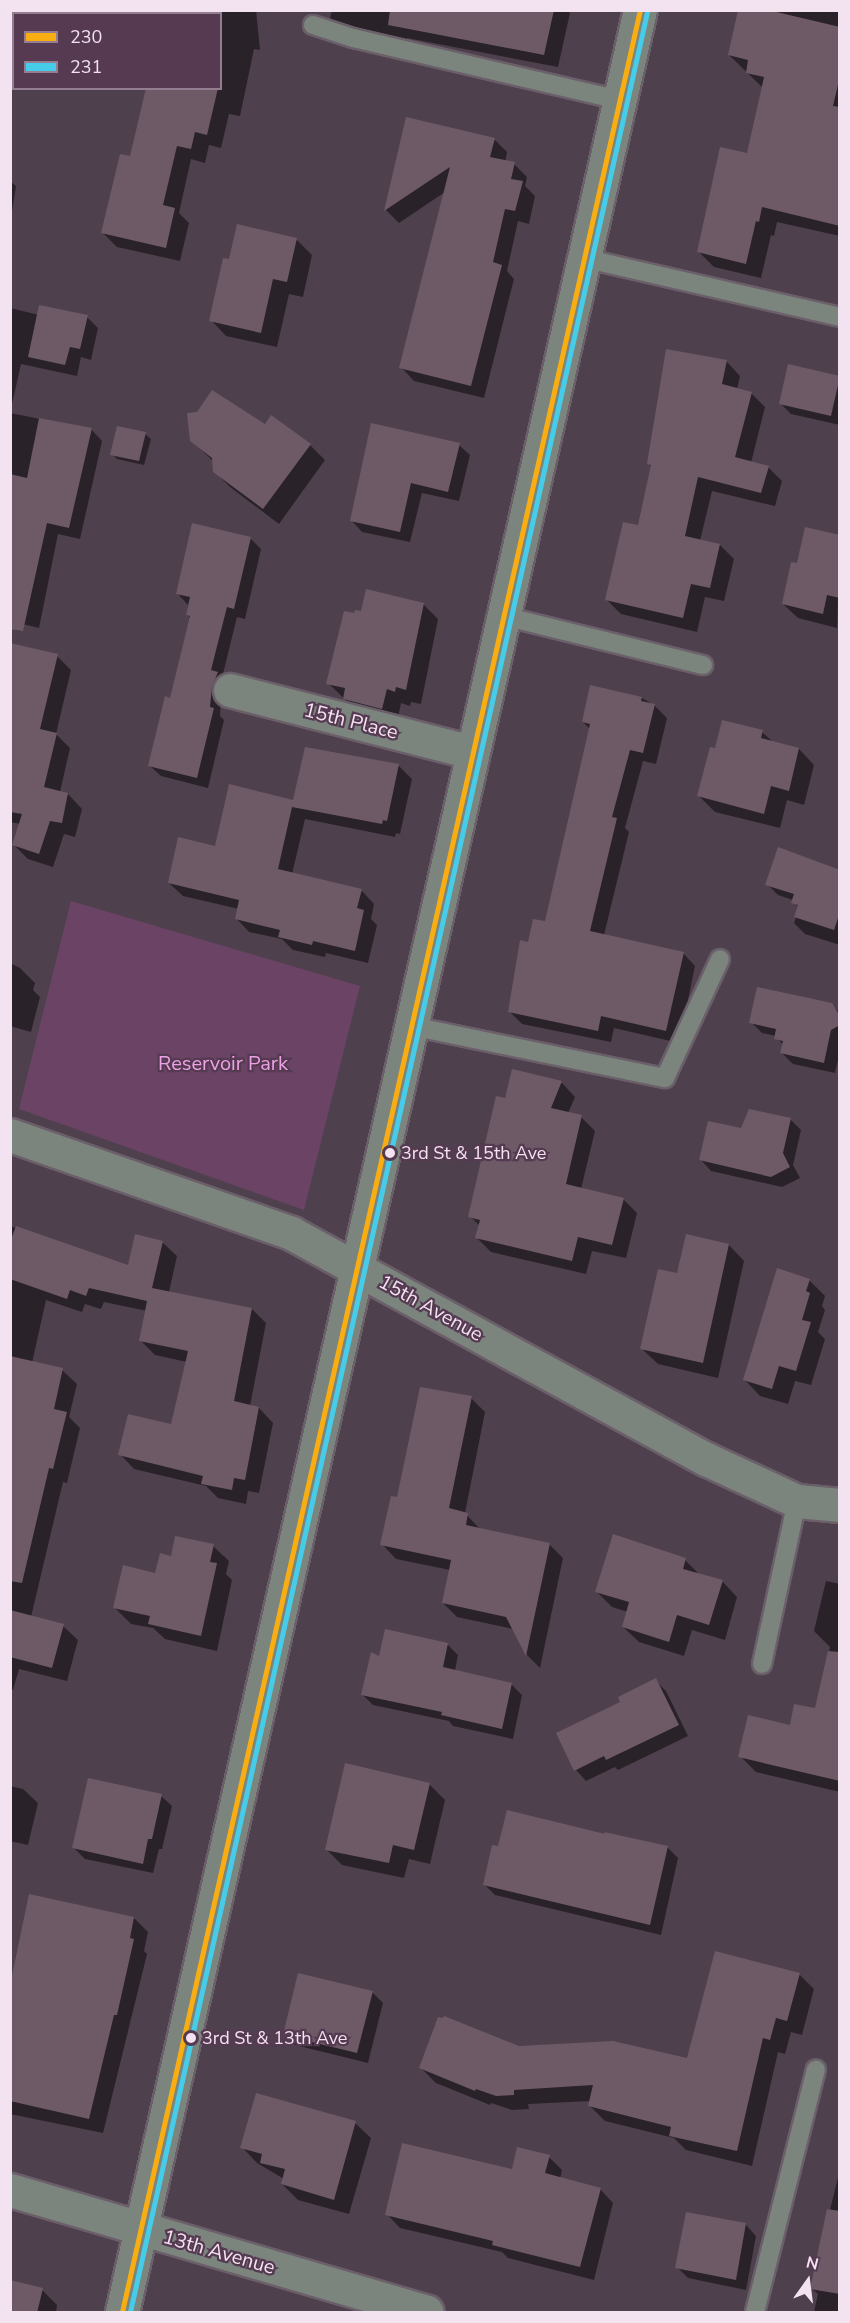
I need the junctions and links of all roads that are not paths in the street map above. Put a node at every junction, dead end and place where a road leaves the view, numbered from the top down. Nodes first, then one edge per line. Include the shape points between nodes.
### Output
1 (640, 10) edge
2 (313, 25) dead end
3 (619, 100) junction
4 (583, 258) junction
5 (840, 317) edge
6 (503, 616) junction
7 (703, 665) dead end
8 (230, 690) dead end
9 (472, 752) junction
10 (720, 959) dead end
11 (411, 1026) junction
12 (10, 1135) edge
13 (357, 1267) junction
14 (797, 1501) junction
15 (840, 1505) edge
16 (762, 1664) dead end
17 (816, 2070) dead end
18 (10, 2190) edge
19 (141, 2229) junction
20 (122, 2313) edge
21 (427, 2313) edge
22 (755, 2313) edge

1 - 3 street
2 - 3 lane via 353,38
3 - 4 street
4 - 5 lane
4 - 6 street
6 - 7 lane
6 - 9 street
8 - 9 street, 15th Place
9 - 11 street
10 - 11 lane via 664,1078
11 - 13 street
12 - 13 street, 15th Avenue via 291,1233
13 - 14 street, 15th Avenue via 706,1459
13 - 19 street
14 - 15 street, 15th Avenue
14 - 16 lane
17 - 22 lane
18 - 19 street, 13th Avenue
19 - 20 street
19 - 21 street, 13th Avenue

